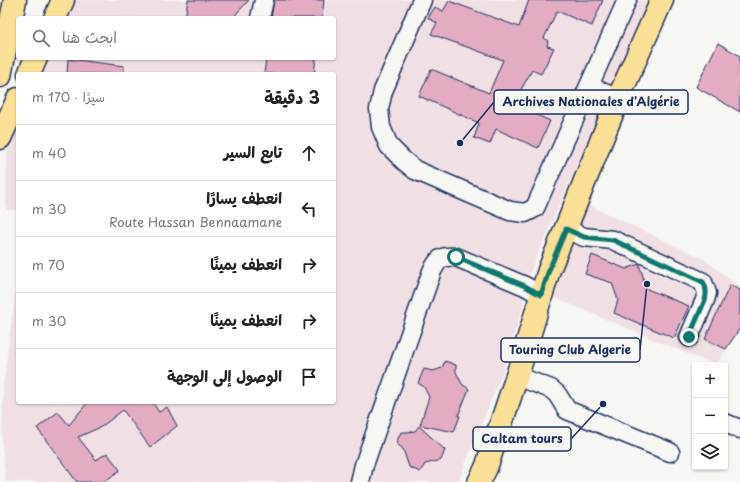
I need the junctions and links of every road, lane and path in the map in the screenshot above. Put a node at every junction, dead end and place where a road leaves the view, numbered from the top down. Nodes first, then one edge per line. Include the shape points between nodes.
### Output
1 (15, 0) edge
2 (63, 0) edge
3 (264, 0) edge
4 (422, 0) edge
5 (627, 0) edge
6 (662, 0) edge
7 (56, 16) edge
8 (260, 16) edge
9 (35, 60) edge
10 (30, 72) edge
11 (0, 76) edge
12 (589, 86) junction
13 (618, 99) junction
14 (16, 103) edge
15 (0, 138) edge
16 (566, 229) junction
17 (541, 295) junction
18 (689, 337) dead end
19 (517, 376) junction
20 (728, 424) edge
21 (740, 429) edge
22 (670, 452) dead end
23 (360, 482) edge
24 (479, 482) edge

1 - 11 main road
2 - 7 main road
3 - 8 street
4 - 12 street via 383,91 379,109 381,126 389,146 415,170 510,211 525,213 535,208
5 - 12 street
6 - 13 main road
9 - 10 main road
12 - 13 street
13 - 16 main road
14 - 15 main road
16 - 17 main road
16 - 18 street via 584,237 613,240 703,282 707,293
17 - 19 main road
17 - 23 street via 456,257 447,256 438,260 432,271
19 - 22 street via 551,389 568,410
19 - 24 main road
20 - 21 street

